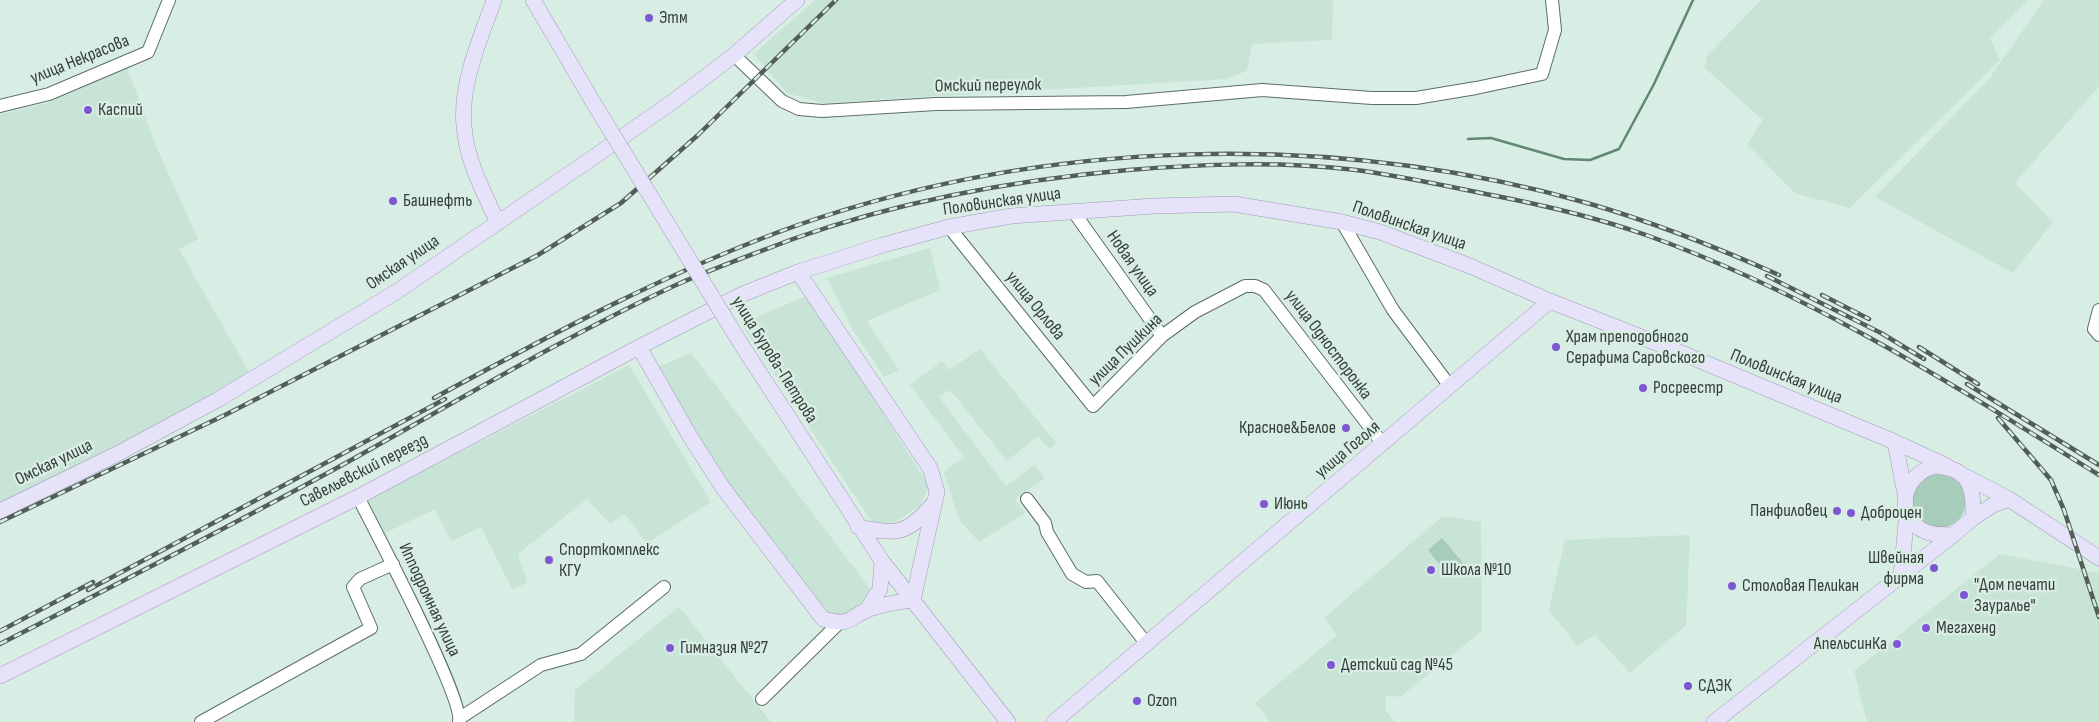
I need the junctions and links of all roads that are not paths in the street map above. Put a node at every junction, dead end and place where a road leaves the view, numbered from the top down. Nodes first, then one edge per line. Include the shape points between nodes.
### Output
1 (169, 0) edge
2 (494, 0) edge
3 (533, 0) edge
4 (797, 0) edge
5 (1552, 0) edge
6 (734, 55) junction
7 (0, 106) edge
8 (1073, 211) junction
9 (1342, 222) junction
10 (498, 223) junction
11 (949, 227) junction
12 (798, 272) junction
13 (1264, 290) joint
14 (743, 294) joint
15 (1550, 301) junction
16 (2099, 310) edge
17 (2099, 335) edge
18 (1162, 336) junction
19 (639, 347) junction
20 (1449, 385) junction
21 (1093, 406) joint
22 (1895, 442) junction
23 (1383, 444) junction
24 (1947, 466) junction
25 (1967, 477) junction
26 (1905, 494) junction
27 (358, 497) junction
28 (1028, 499) dead end
29 (2009, 499) junction
30 (934, 502) junction
31 (0, 511) edge
32 (1907, 512) junction
33 (1974, 518) junction
34 (858, 527) junction
35 (1953, 535) junction
36 (2099, 558) edge
37 (882, 561) junction
38 (393, 564) junction
39 (1900, 577) junction
40 (664, 587) dead end
41 (914, 600) junction
42 (866, 611) junction
43 (839, 623) junction
44 (1146, 644) junction
45 (0, 676) edge
46 (762, 699) dead end
47 (460, 720) edge
48 (201, 722) edge
49 (1008, 722) edge
50 (1054, 722) edge
51 (1714, 722) edge

1 - 7 street, улица Некрасова via 148,52 49,94
2 - 10 main road via 474,57 463,112 469,152
3 - 34 main road, улица Бурова-Петрова, bridge via 741,344
4 - 6 main road, Омская улица
5 - 6 street, Омский переулок via 1555,30 1542,74 1416,98 1262,90 1126,102 936,104 822,111 799,109 782,101
6 - 10 main road, Омская улица
8 - 9 main road, Половинская улица via 1234,204
8 - 11 main road, Половинская улица via 1011,216
8 - 18 street, Новая улица
9 - 15 main road, Половинская улица via 1470,266
9 - 20 street via 1393,310
10 - 31 main road, Омская улица via 389,296 218,399 119,453
11 - 12 main road, Половинская улица
11 - 21 street, улица Орлова
12 - 14 main road, Половинская улица
12 - 30 main road via 930,468 937,492
13 - 18 street, улица Пушкина via 1254,286 1237,288
13 - 23 street, улица Односторонка
14 - 19 main road, Савельевский переезд
15 - 20 main road, улица Гоголя
15 - 22 main road, Половинская улица
16 - 17 street via 2094,329
18 - 21 street, улица Пушкина
19 - 27 main road, Савельевский переезд
19 - 43 main road via 724,490 823,619
20 - 23 main road, улица Гоголя
22 - 24 main road, Половинская улица
22 - 26 main road
23 - 44 main road, улица Гоголя
24 - 25 main road
24 - 26 main road via 1934,466 1919,472
25 - 29 main road
25 - 33 main road via 1974,497
26 - 32 main road
27 - 38 street, Ипподромная улица
27 - 45 main road, Савельевский переезд
28 - 44 street via 1072,574 1086,582 1097,582
29 - 33 main road
29 - 36 main road
30 - 34 main road via 919,520 905,529 890,533
30 - 41 main road
32 - 35 main road via 1918,527 1927,532
32 - 39 main road
33 - 35 main road
34 - 37 main road, улица Бурова-Петрова
35 - 39 main road
37 - 41 main road, улица Бурова-Петрова
37 - 42 main road via 880,589
38 - 47 street, Ипподромная улица via 446,677
38 - 48 street via 360,579 353,587 371,628
39 - 51 main road
40 - 47 street via 581,654 541,665
41 - 42 main road via 889,603
41 - 49 main road, улица Бурова-Петрова
42 - 43 main road via 852,620
43 - 46 street
44 - 50 main road, улица Гоголя

